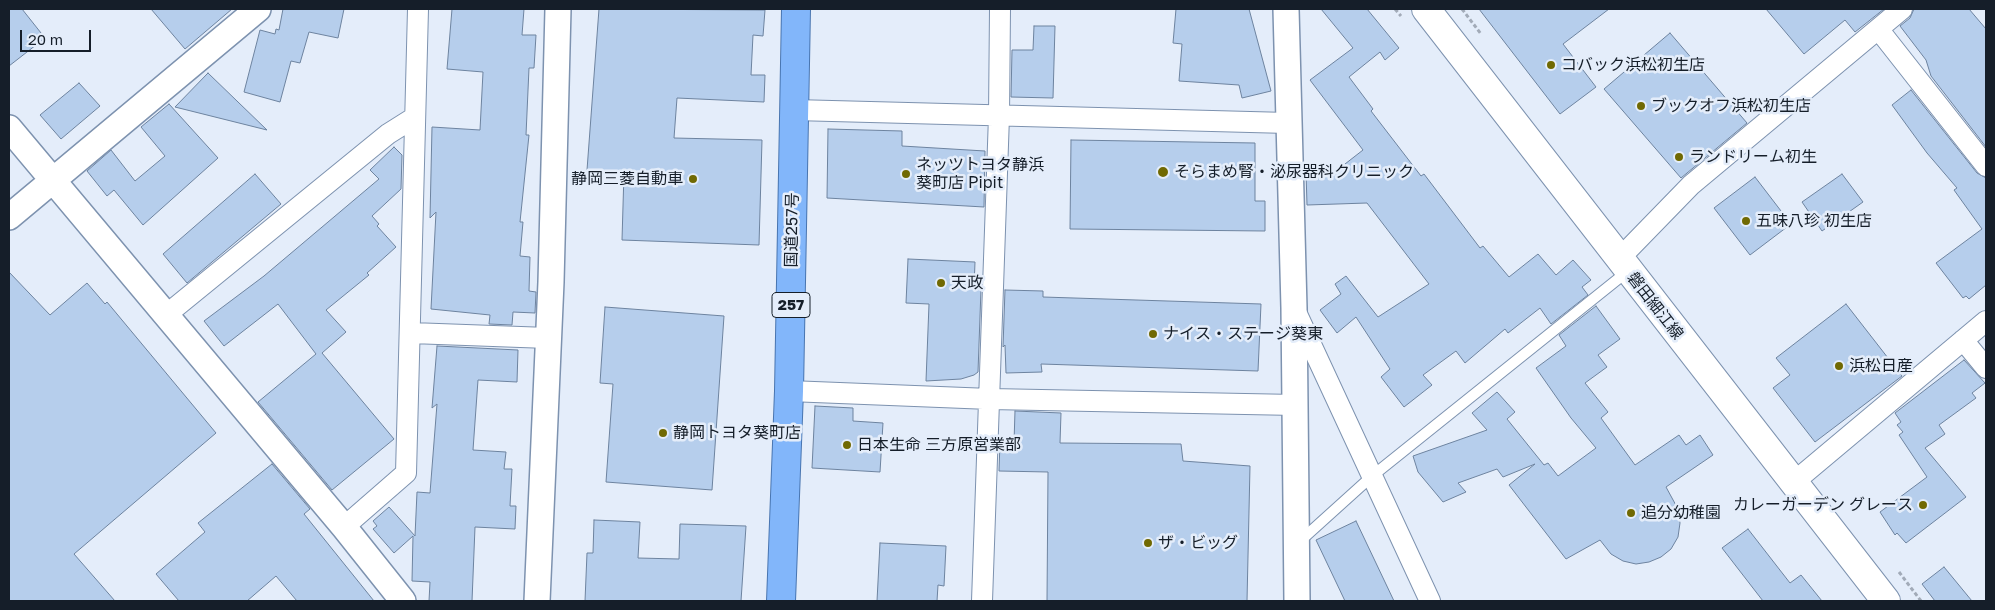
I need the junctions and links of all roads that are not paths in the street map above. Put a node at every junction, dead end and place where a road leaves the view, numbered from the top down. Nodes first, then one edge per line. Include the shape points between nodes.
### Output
1 (258, 9) edge
2 (418, 9) edge
3 (558, 9) edge
4 (796, 9) edge
5 (1000, 9) edge
6 (1286, 9) edge
7 (1426, 9) edge
8 (1902, 9) edge
9 (1878, 30) junction
10 (794, 110) junction
11 (998, 116) junction
12 (415, 117) junction
13 (1288, 123) junction
14 (9, 128) edge
15 (1986, 166) edge
16 (52, 182) junction
17 (9, 217) edge
18 (1624, 265) junction
19 (1294, 308) junction
20 (166, 315) junction
21 (1986, 321) edge
22 (411, 332) junction
23 (548, 338) junction
24 (1963, 340) junction
25 (1986, 368) edge
26 (789, 391) junction
27 (990, 399) junction
28 (1296, 405) junction
29 (1371, 477) junction
30 (1794, 482) junction
31 (344, 527) junction
32 (1297, 544) junction
33 (403, 601) edge
34 (537, 601) edge
35 (781, 601) edge
36 (982, 601) edge
37 (1297, 601) edge
38 (1430, 601) edge
39 (1886, 601) edge

1 - 16 street
2 - 12 street
3 - 23 street
4 - 10 highway, 国道257号 / 257
5 - 11 street
6 - 13 street
7 - 18 main road, 磐田細江線
8 - 9 street
9 - 15 street
9 - 18 street via 1691,185
10 - 11 street
10 - 26 highway, 国道257号 / 257
11 - 13 street
11 - 27 street
12 - 20 street via 388,134
12 - 22 street
13 - 19 street
14 - 16 street
16 - 17 street
16 - 20 street
18 - 29 lane
18 - 30 main road, 磐田細江線
19 - 28 street
19 - 29 street
20 - 31 street
21 - 24 street
22 - 23 street
22 - 31 street via 406,473
23 - 34 street
24 - 25 street
24 - 30 street
26 - 27 street
26 - 35 highway, 国道257号 / 257
27 - 28 street
27 - 36 street
28 - 32 street
29 - 32 lane
29 - 38 street
30 - 39 main road, 磐田細江線
31 - 33 street
32 - 37 street

